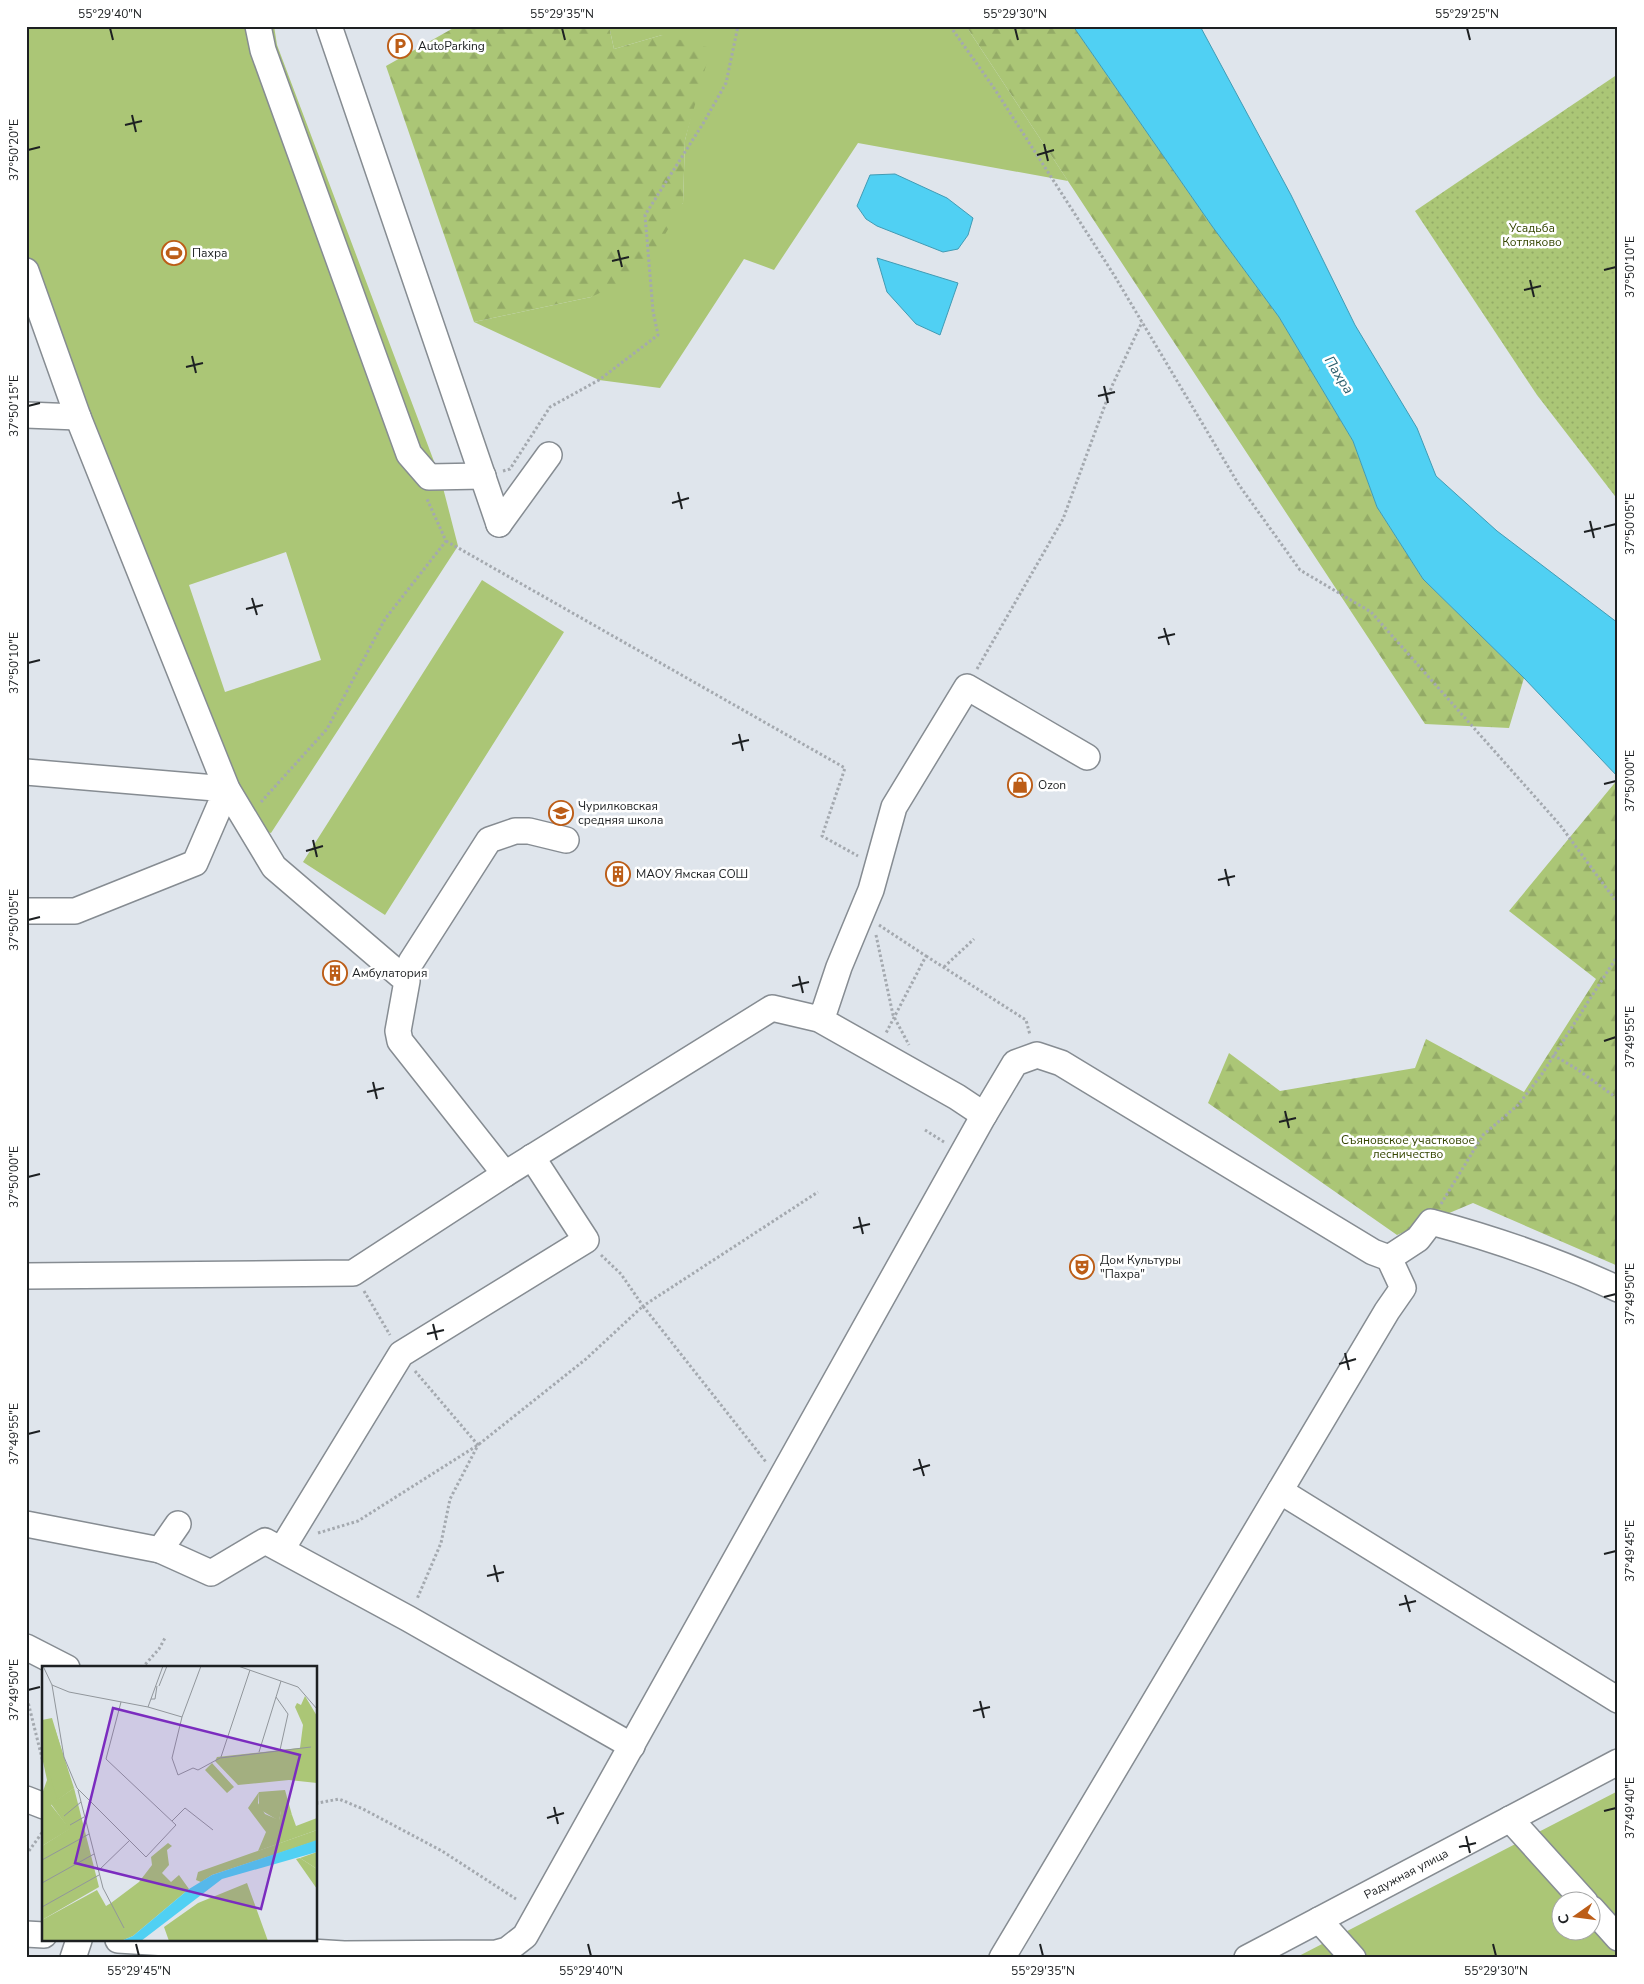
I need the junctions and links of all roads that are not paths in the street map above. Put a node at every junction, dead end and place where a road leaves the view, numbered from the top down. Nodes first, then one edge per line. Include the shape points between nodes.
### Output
1 (258, 26) edge
2 (329, 26) edge
3 (26, 270) edge
4 (26, 415) edge
5 (78, 416) junction
6 (549, 455) dead end
7 (483, 476) junction
8 (1087, 757) dead end
9 (26, 772) edge
10 (226, 789) junction
11 (566, 840) dead end
12 (26, 911) edge
13 (411, 962) dead end
14 (819, 1019) junction
15 (984, 1114) junction
16 (532, 1157) junction
17 (504, 1174) junction
18 (1389, 1258) junction
19 (26, 1276) edge
20 (1618, 1289) edge
21 (1280, 1491) junction
22 (26, 1524) edge
23 (178, 1524) dead end
24 (282, 1549) junction
25 (160, 1550) junction
26 (26, 1647) edge
27 (63, 1666) edge
28 (1618, 1700) edge
29 (632, 1746) junction
30 (1618, 1762) edge
31 (26, 1799) edge
32 (42, 1805) edge
33 (1510, 1819) junction
34 (1576, 1892) edge
35 (1319, 1920) junction
36 (1602, 1920) edge
37 (26, 1934) edge
38 (42, 1936) edge
39 (1618, 1938) edge
40 (78, 1942) edge
41 (131, 1942) edge
42 (192, 1951) edge
43 (479, 1956) edge
44 (73, 1958) edge
45 (1002, 1958) edge
46 (1247, 1958) edge
47 (1353, 1958) edge

1 - 7 street via 263,50 409,454 430,477
2 - 7 street
3 - 5 street
4 - 5 street
5 - 10 street
6 - 7 street via 499,524
8 - 14 street via 967,687 894,806 871,890
9 - 10 street
10 - 12 street via 195,863 76,911
10 - 17 street via 274,867 407,981 398,1031 400,1042
11 - 13 street via 528,831 515,831 489,840
14 - 15 street
14 - 16 street via 761,1005
15 - 18 street via 1015,1063 1037,1055 1061,1063 1373,1252
15 - 29 street
16 - 17 street
16 - 24 street via 586,1240 401,1354
17 - 19 street via 353,1273
18 - 20 street via 1418,1240 1431,1222 1482,1235
18 - 21 street via 1403,1288
21 - 28 street
21 - 45 street
22 - 25 street
23 - 25 street
24 - 25 street via 265,1541 211,1573
24 - 29 street
26 - 27 street
29 - 43 street via 525,1936 506,1950
30 - 33 street, Радужная улица
31 - 32 street
33 - 34 street
33 - 35 street, Радужная улица
35 - 46 street, Радужная улица
35 - 47 street
36 - 39 street
37 - 38 street
40 - 44 street
41 - 42 street
42 - 43 street

